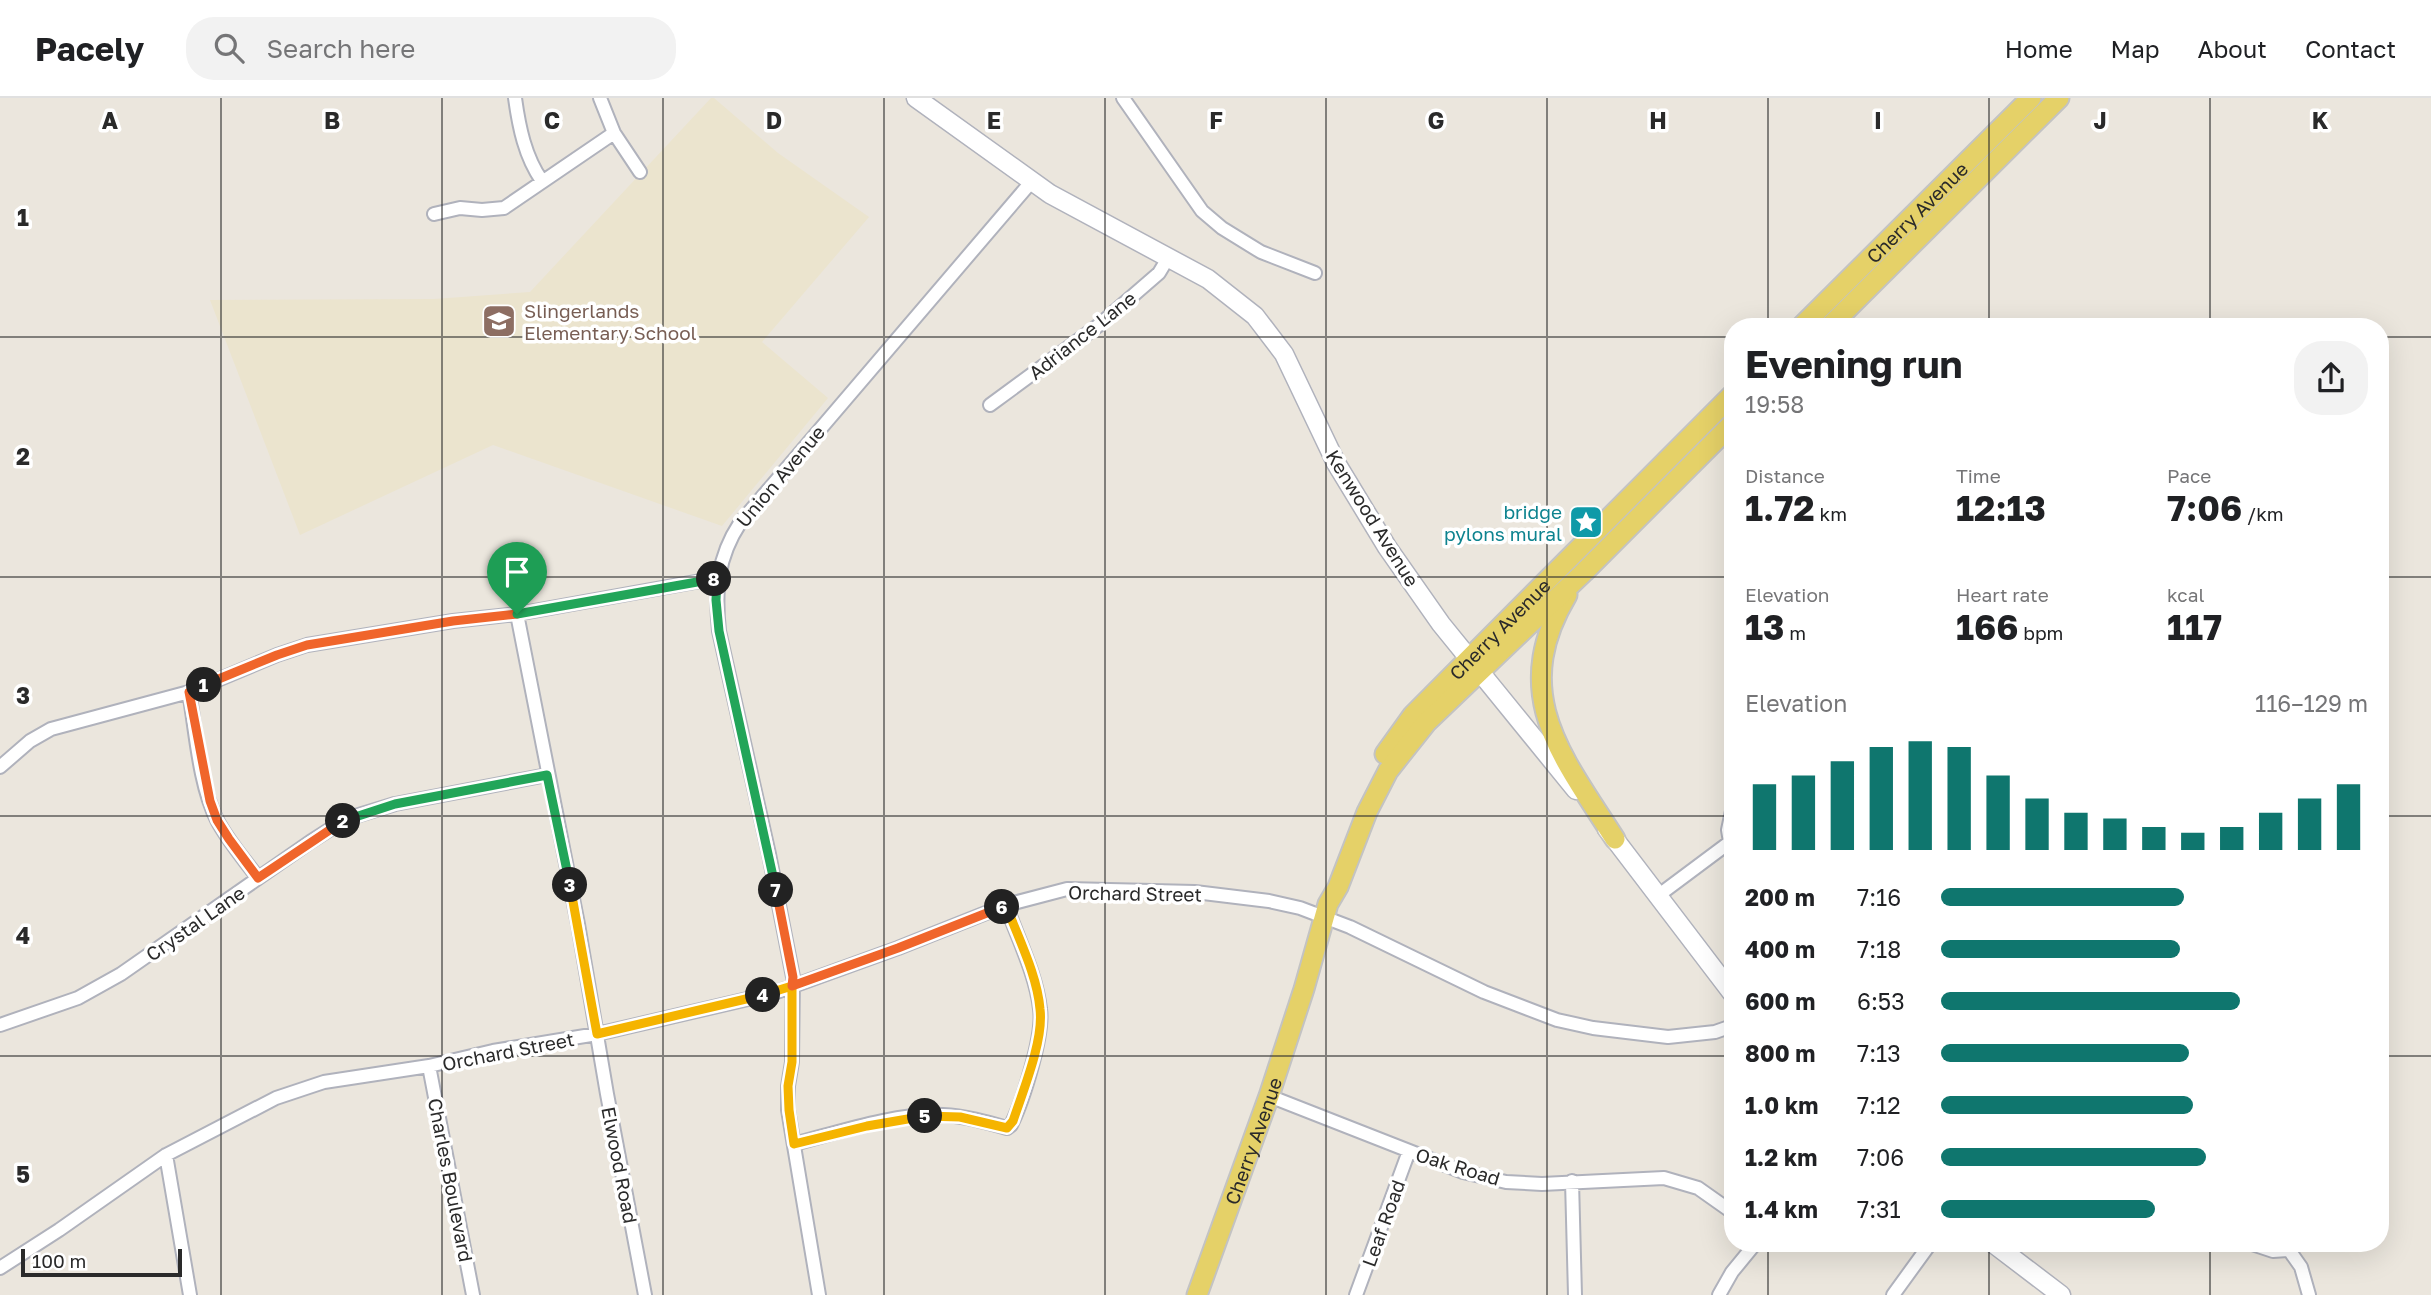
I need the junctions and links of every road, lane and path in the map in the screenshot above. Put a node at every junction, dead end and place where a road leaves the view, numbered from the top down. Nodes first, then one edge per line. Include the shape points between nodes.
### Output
1 (515, 98) edge
2 (600, 98) edge
3 (916, 98) edge
4 (1123, 98) edge
5 (2031, 98) edge
6 (2059, 98) edge
7 (614, 134) junction
8 (640, 172) dead end
9 (542, 181) junction
10 (1032, 181) junction
11 (434, 214) dead end
12 (1168, 258) junction
13 (1315, 273) dead end
14 (1810, 318) edge
15 (1838, 318) edge
16 (1724, 403) edge
17 (990, 405) dead end
18 (1724, 432) edge
19 (1584, 572) junction
20 (717, 578) junction
21 (517, 614) junction
22 (1474, 664) junction
23 (189, 692) junction
24 (0, 767) edge
25 (547, 775) junction
26 (1615, 839) junction
27 (1724, 847) edge
28 (258, 878) junction
29 (1659, 895) junction
30 (1006, 905) junction
31 (1326, 910) junction
32 (1724, 982) edge
33 (792, 986) junction
34 (0, 1025) edge
35 (1724, 1029) edge
36 (597, 1034) junction
37 (429, 1066) junction
38 (1269, 1096) junction
39 (794, 1144) junction
40 (1409, 1151) junction
41 (166, 1155) junction
42 (1572, 1181) junction
43 (1724, 1206) edge
44 (1748, 1252) edge
45 (1924, 1252) edge
46 (2005, 1252) edge
47 (2291, 1252) edge
48 (0, 1268) edge
49 (190, 1295) edge
50 (473, 1295) edge
51 (645, 1295) edge
52 (819, 1295) edge
53 (1197, 1295) edge
54 (1356, 1295) edge
55 (1575, 1295) edge
56 (1719, 1295) edge
57 (1893, 1295) edge
58 (2062, 1295) edge
59 (2309, 1295) edge

1 - 9 street via 526,150
2 - 7 street
3 - 10 main road, Kenwood Avenue
4 - 13 street via 1202,211 1261,252
5 - 14 main road, Cherry Avenue
6 - 15 main road, Cherry Avenue
7 - 8 street
7 - 9 street
9 - 11 street via 504,208 460,208
10 - 12 main road, Kenwood Avenue
10 - 20 street, Union Avenue via 740,523 729,539
12 - 17 street, Adriance Lane via 1159,274 1099,325
12 - 22 main road, Kenwood Avenue via 1222,288 1271,334 1351,490 1441,624
16 - 22 main road, Cherry Avenue via 1567,560
18 - 19 main road, Cherry Avenue
19 - 22 main road, Cherry Avenue
19 - 26 main road via 1550,629 1542,656 1541,687 1556,744
20 - 21 street
20 - 33 street, Union Avenue via 719,631 769,854
21 - 23 street via 307,645
21 - 25 street, Elwood Road
22 - 26 main road, Kenwood Avenue
22 - 31 main road, Cherry Avenue via 1388,771
23 - 24 street via 51,729
23 - 28 street via 213,810
25 - 28 street, Crystal Lane via 358,815 330,828
25 - 36 street, Elwood Road
26 - 29 main road, Kenwood Avenue
27 - 29 street
28 - 34 street, Crystal Lane via 161,947 78,998
29 - 32 main road, Kenwood Avenue
30 - 31 street, Orchard Street via 1067,890 1107,889 1195,892
30 - 33 street, Orchard Street
30 - 39 street via 1041,1013 1027,1079 1007,1128 939,1115 888,1121
31 - 35 street, Orchard Street via 1484,992 1557,1020 1668,1037
31 - 38 main road, Cherry Avenue
33 - 36 street, Orchard Street
33 - 39 street, Union Avenue via 788,1086
36 - 37 street, Orchard Street
36 - 51 street, Elwood Road
37 - 41 street, Orchard Street via 324,1082 276,1098
37 - 50 street, Charles Boulevard
38 - 40 street, Oak Road
38 - 53 main road, Cherry Avenue
39 - 52 street, Union Avenue
40 - 42 street, Oak Road via 1506,1182
40 - 54 street, Leaf Road
41 - 48 street, Orchard Street
41 - 49 street
42 - 43 street, Oak Road via 1664,1178 1698,1188
42 - 55 street
44 - 56 street
45 - 57 street
46 - 58 main road
47 - 59 street

